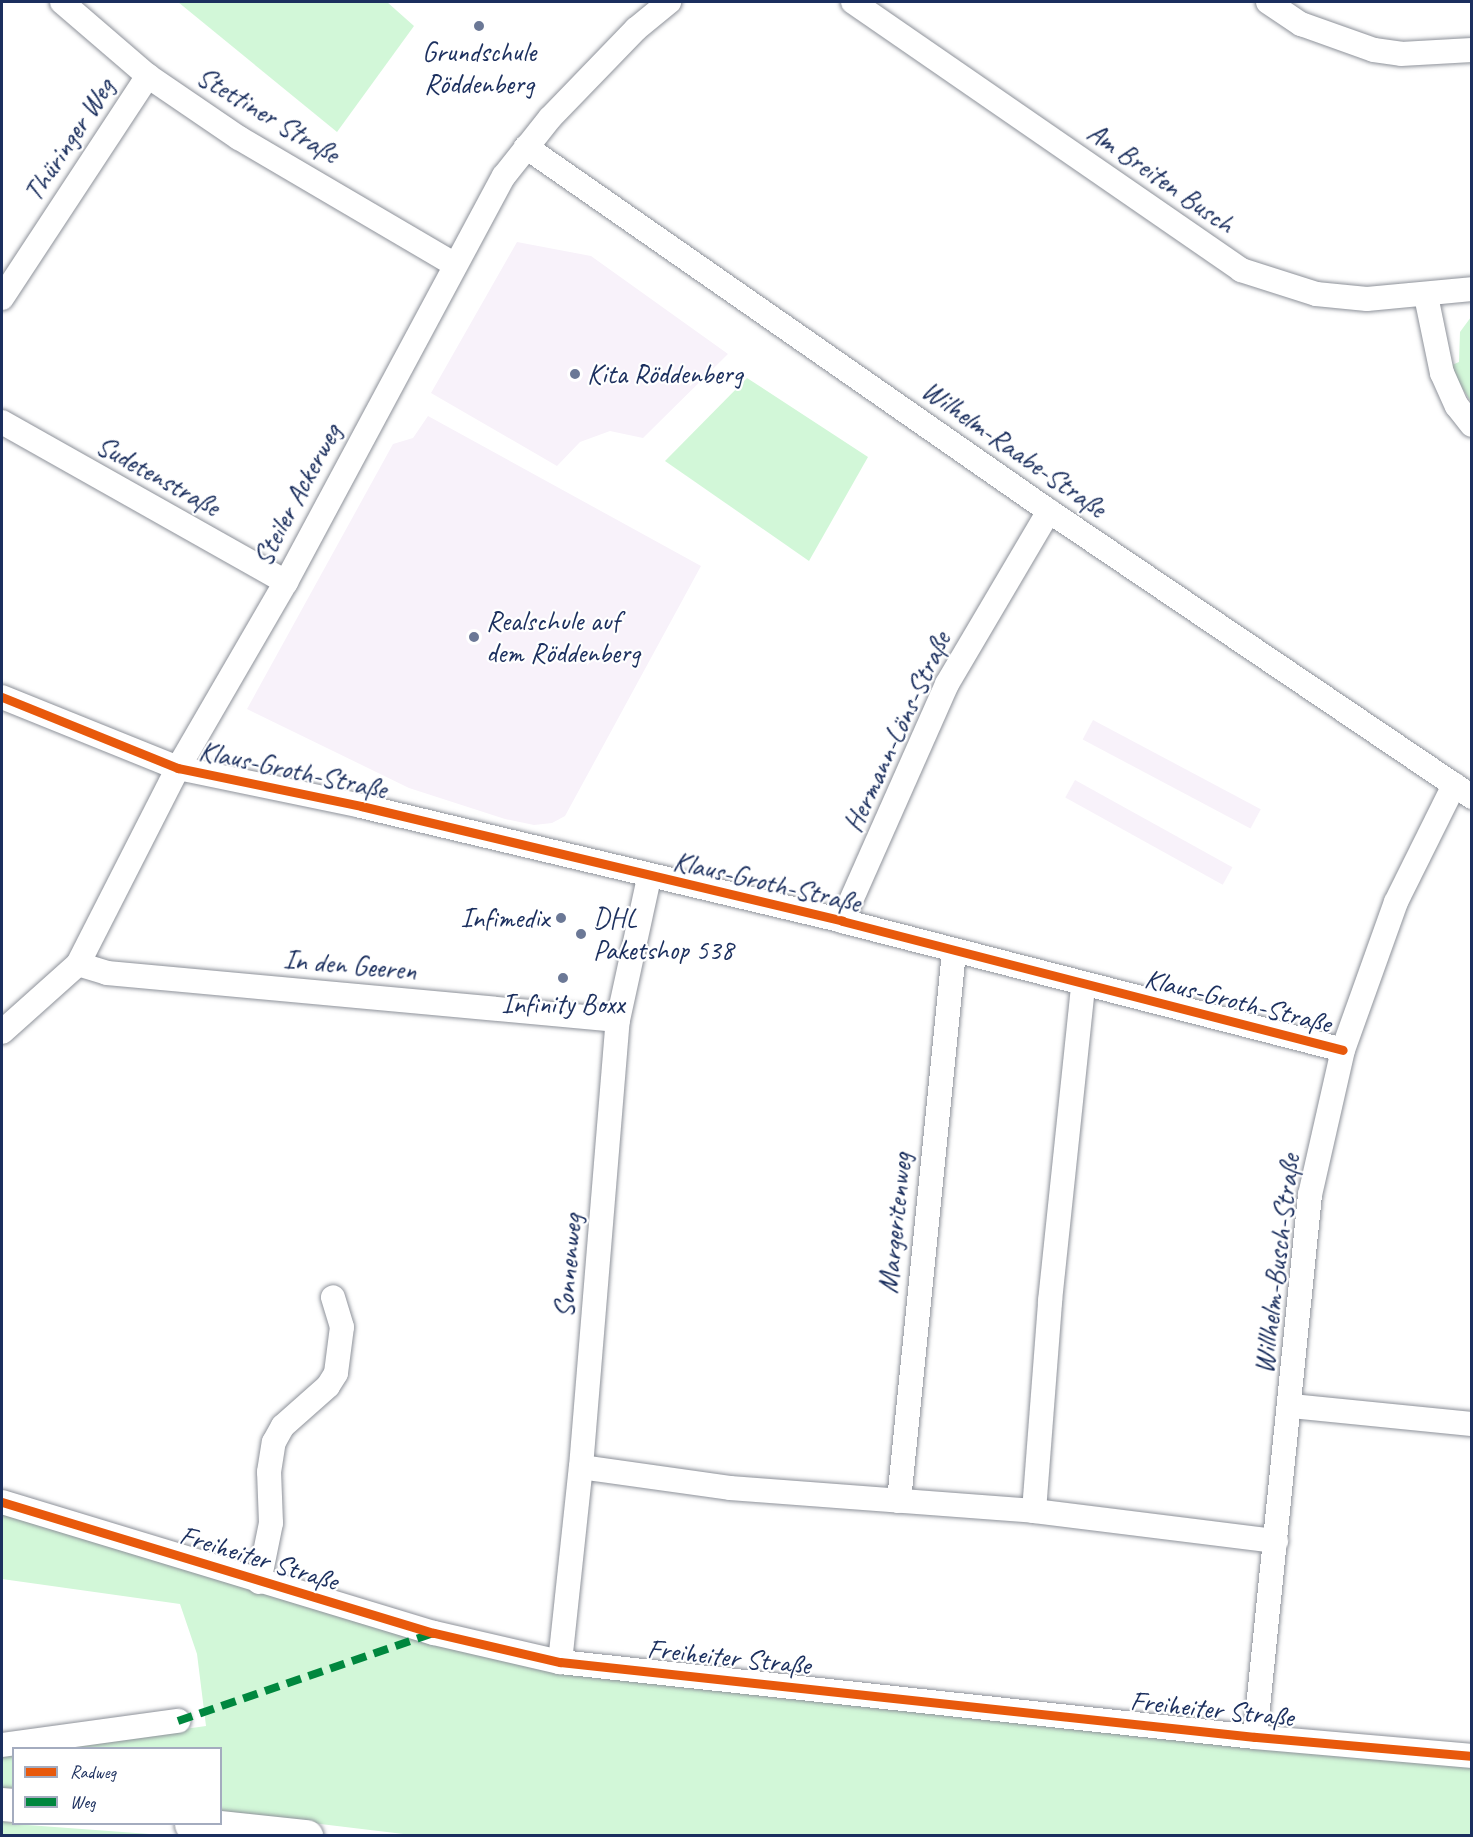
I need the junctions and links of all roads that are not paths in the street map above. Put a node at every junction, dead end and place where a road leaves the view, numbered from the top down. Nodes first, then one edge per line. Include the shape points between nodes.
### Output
1 (62, 2) edge
2 (669, 2) edge
3 (853, 2) edge
4 (1268, 2) edge
5 (1472, 50) edge
6 (148, 76) junction
7 (526, 147) junction
8 (454, 264) junction
9 (1472, 289) edge
10 (1426, 296) junction
11 (2, 298) edge
12 (2, 422) edge
13 (1472, 425) edge
14 (1049, 511) junction
15 (286, 582) junction
16 (2, 697) edge
17 (178, 768) junction
18 (1463, 791) edge
19 (649, 878) junction
20 (842, 921) junction
21 (954, 952) junction
22 (78, 963) junction
23 (1083, 985) junction
24 (618, 1020) junction
25 (2, 1032) edge
26 (1343, 1050) junction
27 (333, 1297) dead end
28 (1291, 1406) junction
29 (1472, 1424) edge
30 (582, 1467) junction
31 (899, 1501) junction
32 (2, 1502) edge
33 (1034, 1511) junction
34 (1276, 1541) junction
35 (259, 1581) junction
36 (560, 1662) junction
37 (178, 1721) dead end
38 (1255, 1737) junction
39 (2, 1744) edge
40 (1472, 1756) edge
41 (201, 1825) edge
42 (306, 1836) edge

1 - 6 street, Stettiner Straße
2 - 7 street, Steiler Ackerweg via 636,29
3 - 10 street, Am Breiten Busch via 1241,270 1316,294 1367,299
4 - 5 street via 1301,24 1374,50 1401,54
6 - 8 street, Stettiner Straße via 239,138
6 - 11 street, Thüringer Weg
7 - 8 street, Steiler Ackerweg via 504,176
7 - 14 street, Wilhelm-Raabe-Straße
8 - 15 street, Steiler Ackerweg
9 - 10 street, Am Breiten Busch
10 - 13 street via 1442,373 1457,406
12 - 15 street, Sudetenstraße
14 - 18 street, Wilhelm-Raabe-Straße
14 - 20 street, Hermann-Löns-Straße via 947,684
15 - 17 street, Steiler Ackerweg
16 - 17 street, Klaus-Groth-Straße
17 - 19 street, Klaus-Groth-Straße via 361,806
17 - 22 street, Steiler Ackerweg
18 - 26 street, Willhelm-Busch-Straße via 1396,902
19 - 20 street, Klaus-Groth-Straße
19 - 24 street, Sonnenweg
20 - 21 street, Klaus-Groth-Straße
21 - 23 street, Klaus-Groth-Straße
21 - 31 street, Margeritenweg
22 - 24 street, In den Geeren via 107,973
22 - 25 street, Steiler Ackerweg
23 - 26 street, Klaus-Groth-Straße
23 - 33 street via 1050,1301
24 - 30 street, Sonnenweg
26 - 28 street, Willhelm-Busch-Straße via 1310,1195
27 - 35 street via 342,1327 336,1373 328,1386 283,1426 274,1442 269,1472 271,1523
28 - 29 street
28 - 34 street, Willhelm-Busch-Straße
30 - 31 street via 730,1488
30 - 36 street, Sonnenweg
31 - 33 street
32 - 35 street, Freiheiter Straße
33 - 34 street
34 - 38 street, Willhelm-Busch-Straße
35 - 36 street, Freiheiter Straße via 434,1633
36 - 38 street, Freiheiter Straße
37 - 39 street
38 - 40 street, Freiheiter Straße
41 - 42 main road

